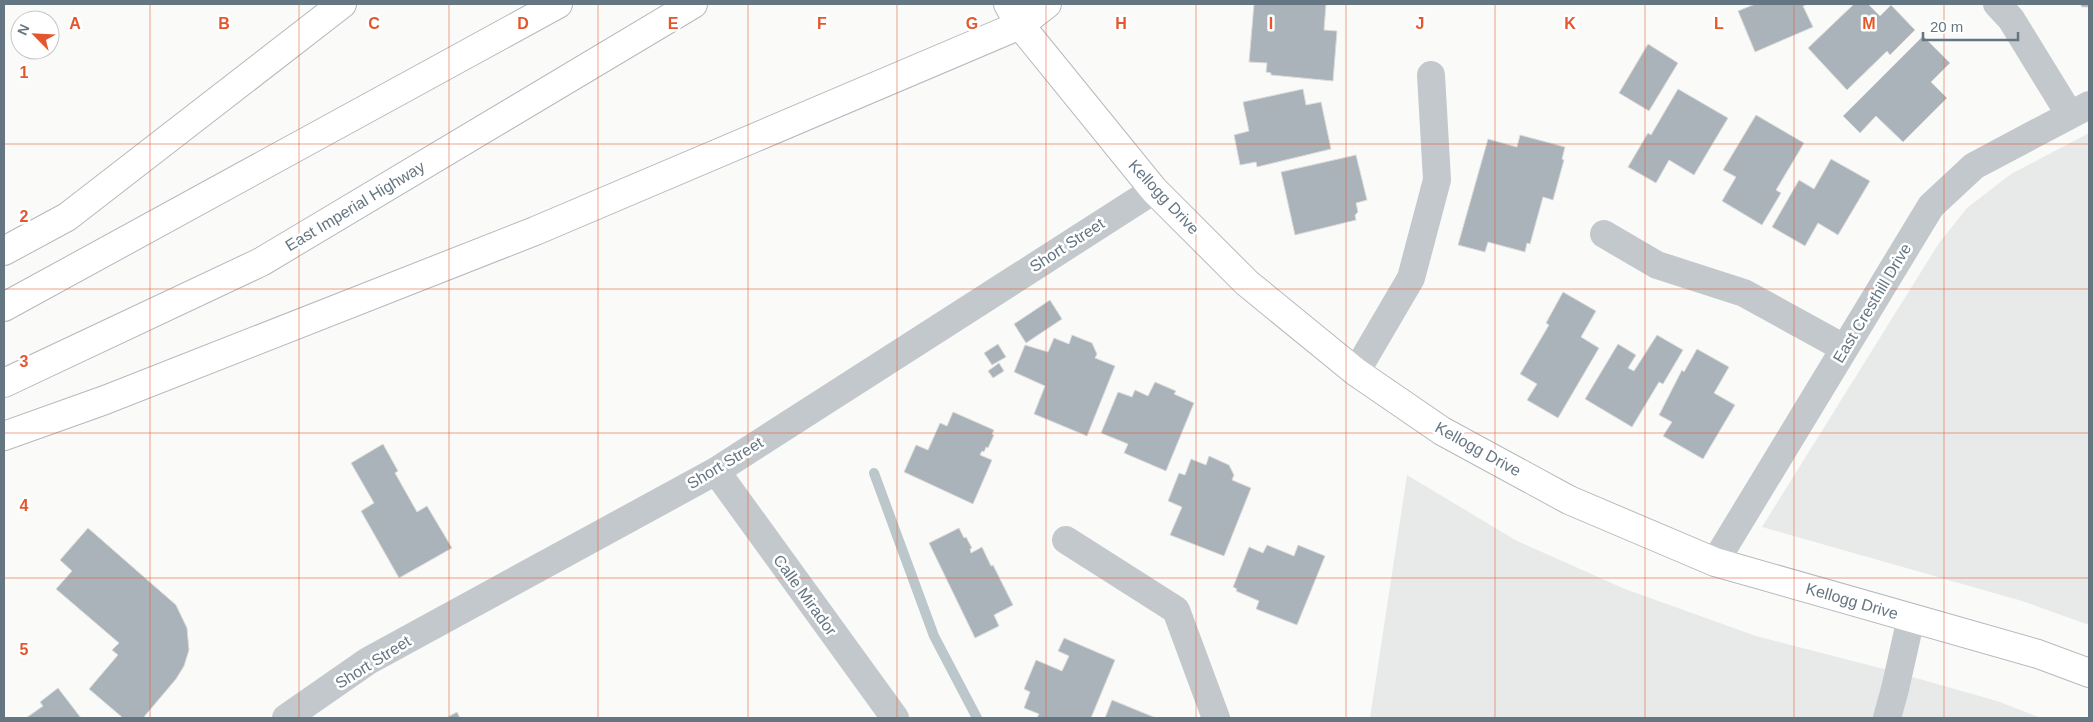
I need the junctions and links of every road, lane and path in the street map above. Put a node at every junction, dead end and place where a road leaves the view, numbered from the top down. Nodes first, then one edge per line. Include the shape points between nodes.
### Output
1 (342, 4) edge
2 (558, 4) edge
3 (692, 4) edge
4 (1047, 4) edge
5 (1997, 4) edge
6 (1014, 14) edge
7 (1431, 74) dead end
8 (2079, 110) edge
9 (1154, 190) junction
10 (1604, 234) dead end
11 (4, 251) edge
12 (4, 307) edge
13 (1844, 348) junction
14 (1356, 372) junction
15 (4, 383) edge
16 (4, 436) edge
17 (716, 471) junction
18 (1066, 540) dead end
19 (1715, 562) junction
20 (1911, 618) junction
21 (2089, 673) edge
22 (286, 718) edge
23 (895, 718) edge
24 (1216, 718) edge
25 (1886, 718) edge

1 - 11 main road via 67,217
2 - 12 main road
3 - 15 main road, East Imperial Highway via 261,262
4 - 6 main road
5 - 8 street via 2012,19
6 - 9 main road, Kellogg Drive
6 - 16 main road via 535,231 105,400
7 - 14 street via 1437,180 1411,278
8 - 13 street, East Cresthill Drive via 1974,166 1931,206
9 - 14 main road, Kellogg Drive via 1247,283
9 - 17 street, Short Street
10 - 13 street via 1657,265 1744,293
13 - 19 street, East Cresthill Drive
14 - 19 main road, Kellogg Drive via 1442,430 1570,500
17 - 22 street, Short Street via 368,661
17 - 23 street, Calle Mirador
18 - 24 street via 1176,610
19 - 20 main road, Kellogg Drive
20 - 21 main road, Kellogg Drive via 2038,654
20 - 25 street

